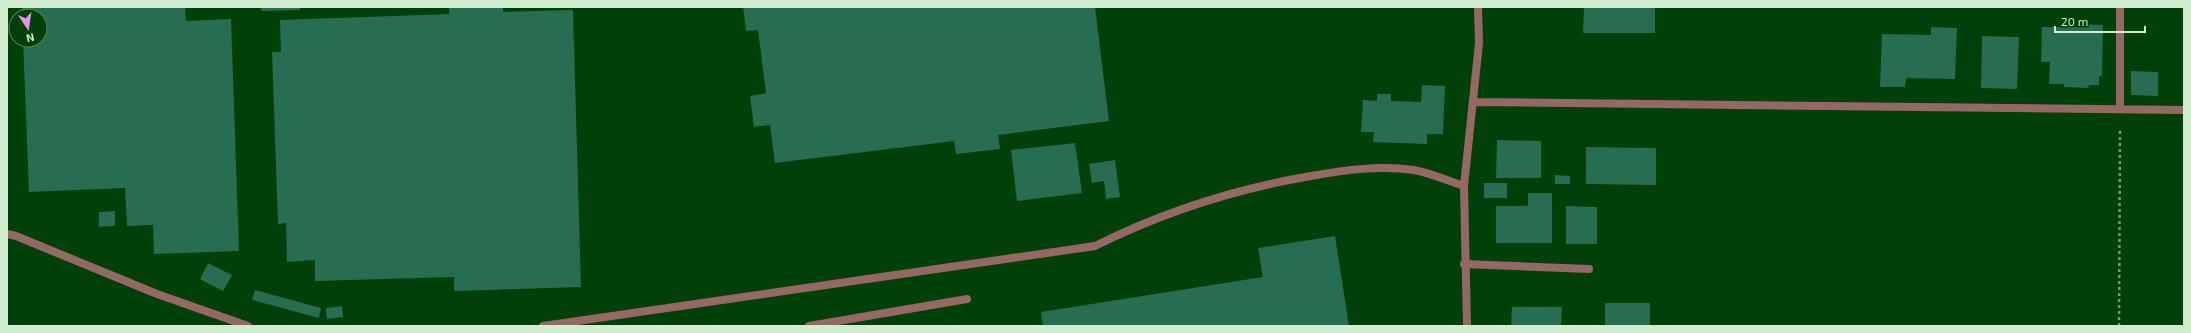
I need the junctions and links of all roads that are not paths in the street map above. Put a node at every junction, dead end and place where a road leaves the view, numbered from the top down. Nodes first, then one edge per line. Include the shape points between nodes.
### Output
1 (1478, 7) edge
2 (2120, 7) edge
3 (1473, 102) junction
4 (2120, 109) junction
5 (2184, 110) edge
6 (1464, 186) junction
7 (7, 234) edge
8 (1464, 264) junction
9 (1589, 269) dead end
10 (967, 299) dead end
11 (248, 326) edge
12 (543, 326) edge
13 (810, 326) edge
14 (1467, 326) edge

1 - 3 street via 1479,43
2 - 4 street
3 - 4 street
3 - 6 street
4 - 5 street
6 - 8 street
6 - 12 street via 1414,170 1356,168 1277,182 1200,202 1140,223 1095,246
7 - 11 street via 157,294
8 - 9 street
8 - 14 street
10 - 13 street

